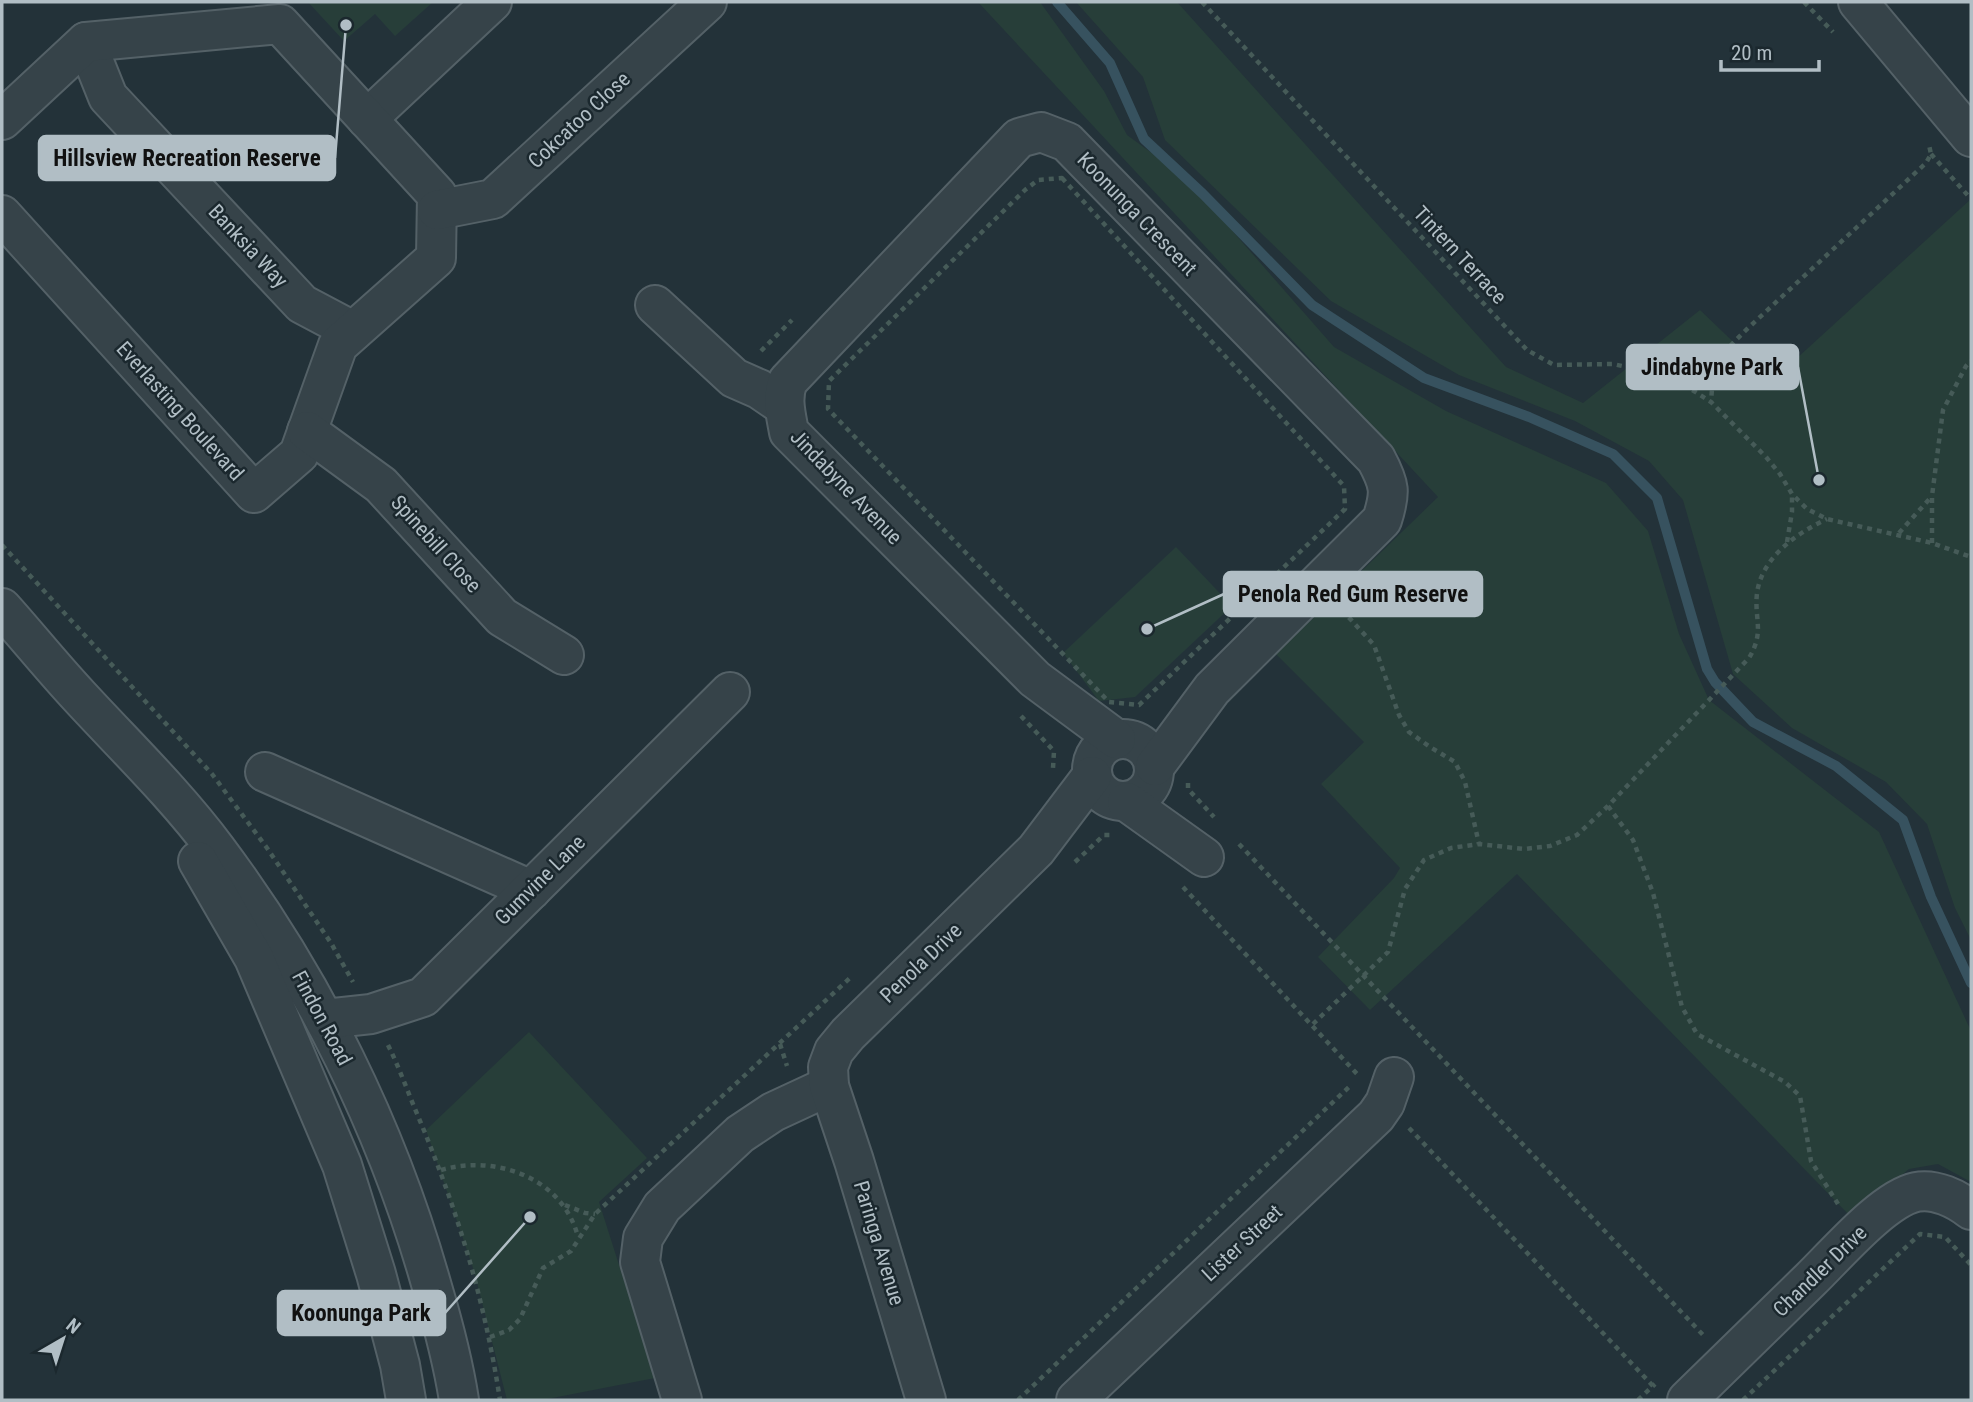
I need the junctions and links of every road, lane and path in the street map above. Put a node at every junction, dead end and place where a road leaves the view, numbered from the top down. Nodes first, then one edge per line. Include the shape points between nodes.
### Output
1 (492, 2) edge
2 (707, 2) edge
3 (1202, 2) edge
4 (1804, 2) edge
5 (1858, 2) edge
6 (1837, 36) dead end
7 (86, 42) junction
8 (367, 119) junction
9 (2, 120) edge
10 (1971, 136) edge
11 (1927, 139) dead end
12 (1931, 155) junction
13 (1971, 199) edge
14 (437, 210) junction
15 (2, 215) edge
16 (654, 305) dead end
17 (802, 310) dead end
18 (353, 331) junction
19 (1971, 361) edge
20 (1703, 373) junction
21 (734, 378) junction
22 (1683, 384) junction
23 (1711, 402) junction
24 (784, 406) junction
25 (307, 431) junction
26 (1376, 459) joint
27 (1792, 494) junction
28 (1932, 496) junction
29 (1345, 509) joint
30 (1827, 519) junction
31 (1898, 534) junction
32 (1787, 542) junction
33 (1932, 542) junction
34 (1971, 557) edge
35 (1330, 605) junction
36 (2, 608) edge
37 (564, 655) dead end
38 (730, 692) dead end
39 (78, 694) junction
40 (1026, 695) junction
41 (265, 772) dead end
42 (1053, 774) dead end
43 (1129, 778) junction
44 (1608, 806) junction
45 (1216, 819) dead end
46 (1234, 839) dead end
47 (1479, 844) junction
48 (1074, 863) dead end
49 (1181, 886) dead end
50 (531, 890) junction
51 (861, 967) dead end
52 (1363, 977) junction
53 (325, 1019) junction
54 (1312, 1024) junction
55 (829, 1086) junction
56 (1390, 1090) joint
57 (442, 1170) dead end
58 (565, 1205) junction
59 (1971, 1210) edge
60 (595, 1214) junction
61 (1863, 1229) junction
62 (578, 1238) junction
63 (1890, 1261) junction
64 (1971, 1265) edge
65 (491, 1337) dead end
66 (1705, 1337) dead end
67 (1670, 1393) edge
68 (406, 1400) edge
69 (459, 1400) edge
70 (682, 1400) edge
71 (926, 1400) edge
72 (1018, 1400) edge
73 (1076, 1400) edge
74 (1744, 1400) edge

1 - 8 street
2 - 14 street, Cokcatoo Close via 493,199
3 - 22 path, Tintern Terrace via 1527,350 1554,365 1613,364
4 - 6 path
5 - 10 street
7 - 8 street, Everlasting Boulevard via 280,24
7 - 9 street
7 - 18 street, Banksia Way via 108,97 302,304
8 - 14 street, Everlasting Boulevard via 437,195
11 - 12 path
12 - 13 path
12 - 20 path
14 - 18 street, Everlasting Boulevard via 436,258
15 - 25 street, Everlasting Boulevard via 254,493 299,454
16 - 21 street, Jindabyne Avenue
17 - 21 path
18 - 25 street, Everlasting Boulevard via 338,345
19 - 28 path via 1943,410
20 - 22 path
20 - 23 path via 1712,389
21 - 24 street, Jindabyne Avenue
22 - 23 path, Tintern Terrace
23 - 27 path, Tintern Terrace via 1766,457
24 - 26 street, Koonunga Crescent via 788,381 1019,138 1041,132 1066,142
24 - 40 street, Jindabyne Avenue via 789,432
25 - 37 street, Spinebill Close via 381,485 502,617
26 - 35 street, Penola Drive via 1388,481 1388,502 1382,520
27 - 30 path, Tintern Terrace
27 - 32 path
28 - 31 path
28 - 33 path
29 - 29 path via 1139,705 1109,702 828,409 829,381 1026,190 1038,180 1062,178 1344,486
30 - 31 path
30 - 32 path
31 - 33 path
32 - 44 path via 1768,565 1757,592 1759,636 1749,658
33 - 34 path
35 - 43 street, Penola Drive via 1212,689
35 - 47 path via 1374,646 1409,732 1455,762 1465,782
36 - 39 street, Findon Road
38 - 50 street, Gumvine Lane
39 - 53 street, Findon Road via 215,847 272,926
39 - 68 street, Findon Road via 194,854 254,958 342,1165 376,1274
40 - 42 path via 1054,751
40 - 43 street, Jindabyne Avenue
41 - 50 street
43 - 45 path via 1188,789
43 - 48 path via 1104,835
43 - 55 street, Penola Drive via 1036,850 834,1051 828,1067
44 - 47 path via 1577,835 1550,846 1524,849
44 - 61 path via 1633,840 1682,1007 1697,1034 1785,1082 1800,1096 1811,1161 1840,1208
46 - 52 path
47 - 52 path via 1451,848 1424,860 1405,888 1388,952
49 - 54 path
50 - 53 street, Gumvine Lane via 423,997 371,1014
51 - 60 path
52 - 54 path
52 - 66 path
53 - 69 street, Findon Road via 359,1086 418,1235
54 - 72 path via 1360,1077
55 - 70 street via 773,1112 740,1134 662,1207 643,1238 640,1262
55 - 71 street, Paringa Avenue
56 - 67 path
56 - 73 street, Lister Street via 1376,1116
57 - 58 path via 458,1165 510,1169 543,1186
58 - 60 path
58 - 62 path
59 - 61 street, Chandler Drive via 1958,1200 1918,1192 1899,1199
60 - 62 path
61 - 63 path
61 - 67 street, Chandler Drive
62 - 65 path via 571,1251 543,1268 520,1319 509,1330
63 - 64 path via 1920,1234 1945,1237
63 - 74 path

